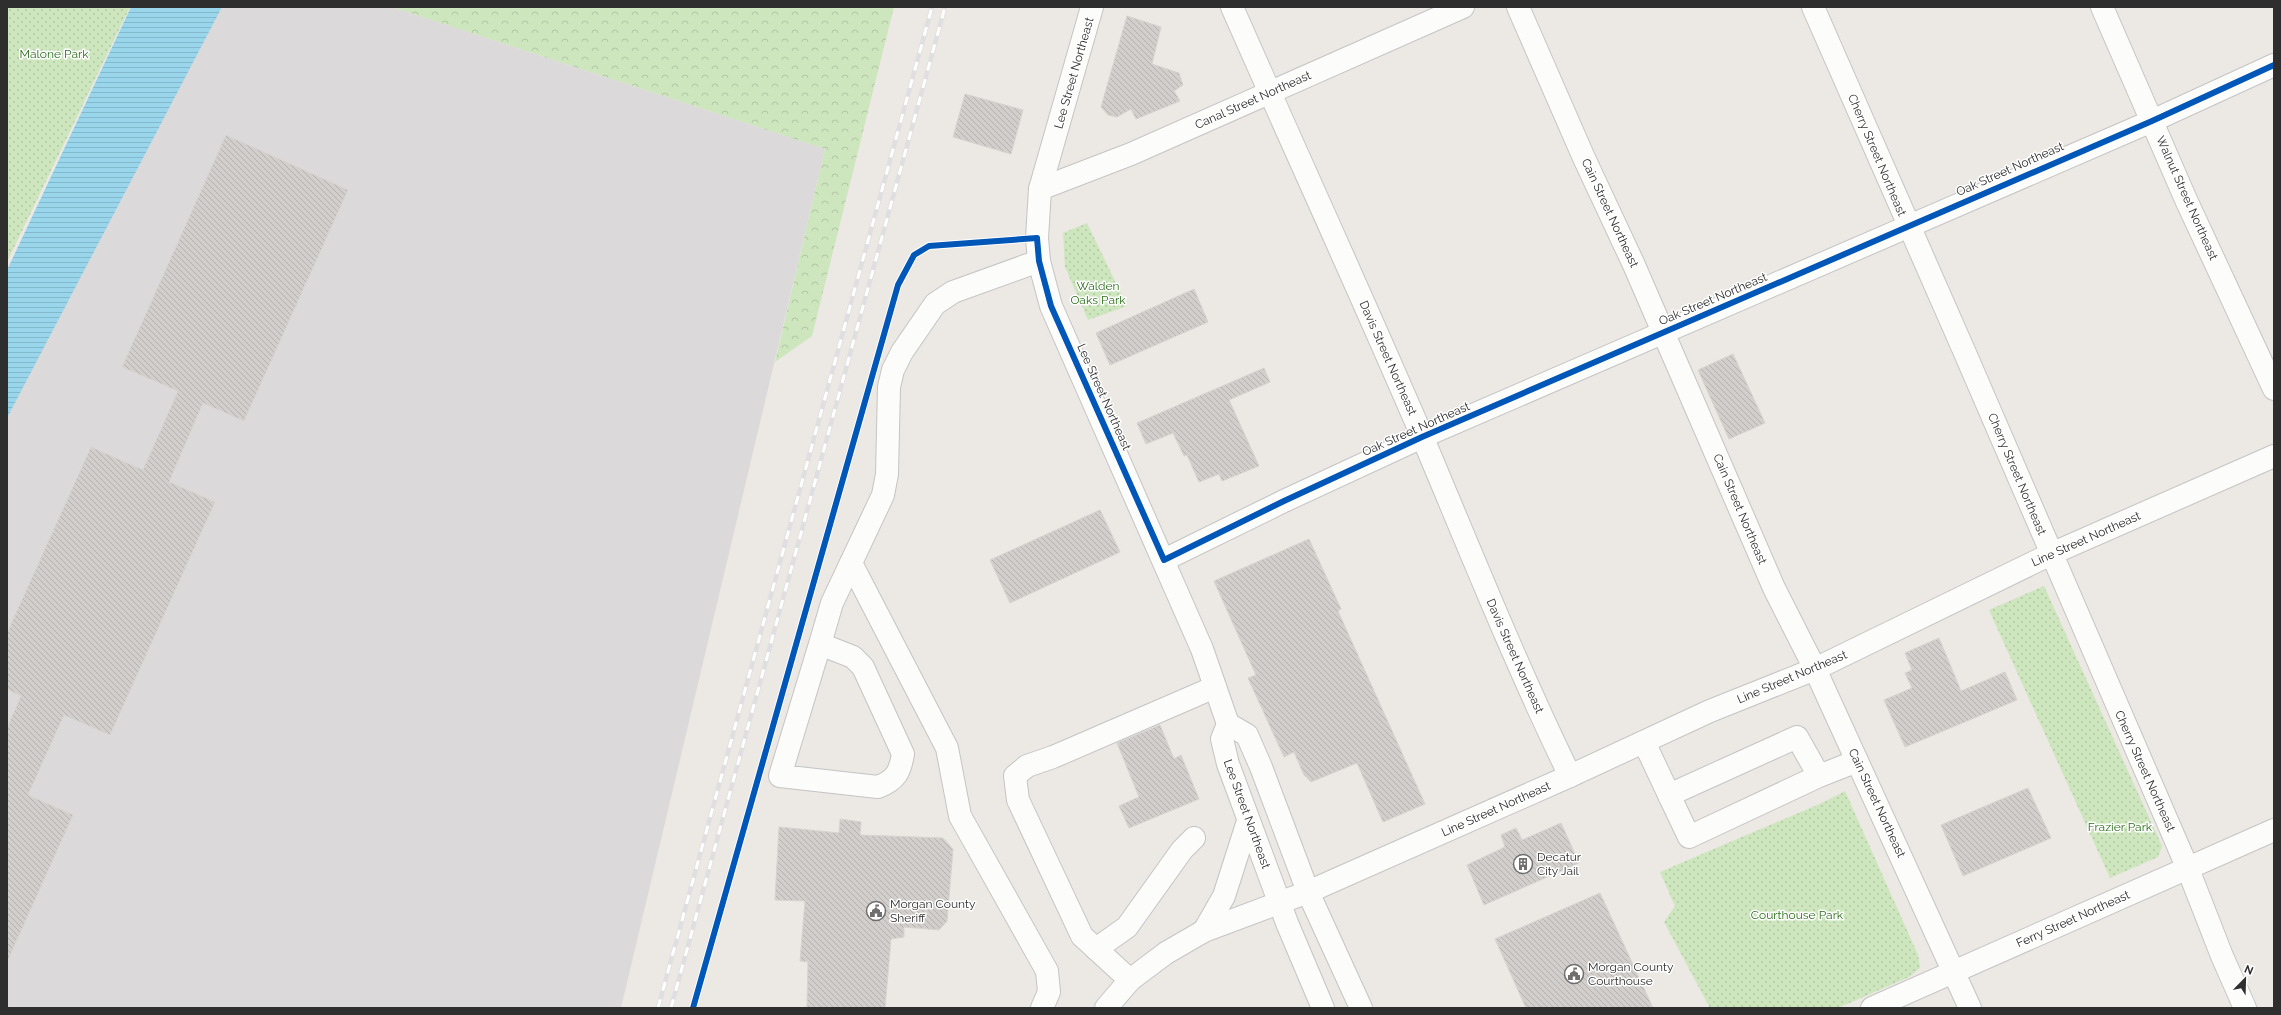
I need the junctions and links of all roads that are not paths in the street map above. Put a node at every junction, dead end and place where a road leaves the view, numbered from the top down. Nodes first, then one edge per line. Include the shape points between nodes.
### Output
1 (1092, 7) edge
2 (1232, 7) edge
3 (1463, 7) edge
4 (1518, 7) edge
5 (1813, 7) edge
6 (2102, 7) edge
7 (2274, 65) edge
8 (1270, 92) junction
9 (2152, 121) junction
10 (1040, 189) junction
11 (1908, 226) junction
12 (1039, 261) junction
13 (1663, 332) junction
14 (2274, 389) edge
15 (1422, 437) junction
16 (2274, 456) edge
17 (2051, 554) junction
18 (1164, 560) junction
19 (851, 563) junction
20 (820, 644) junction
21 (1815, 669) junction
22 (1215, 687) junction
23 (1228, 724) junction
24 (1644, 742) junction
25 (1857, 761) junction
26 (1570, 776) junction
27 (1819, 776) junction
28 (1669, 795) junction
29 (1248, 821) junction
30 (2274, 830) edge
31 (1194, 838) dead end
32 (2188, 869) junction
33 (1308, 892) junction
34 (1280, 904) junction
35 (1204, 931) junction
36 (1096, 949) junction
37 (1955, 972) junction
38 (1130, 980) junction
39 (1042, 1008) edge
40 (1106, 1008) edge
41 (1323, 1008) edge
42 (1361, 1008) edge
43 (1872, 1008) edge
44 (1970, 1008) edge
45 (2245, 1008) edge

1 - 10 street, Lee Street Northeast
2 - 8 street, Davis Street Northeast
3 - 8 street, Canal Street Northeast
4 - 13 street, Cain Street Northeast
5 - 11 street, Cherry Street Northeast
6 - 9 street, Walnut Street Northeast
7 - 9 street, Oak Street Northeast
8 - 10 street, Canal Street Northeast via 1131,154
8 - 15 street, Davis Street Northeast
9 - 11 street, Oak Street Northeast
9 - 14 street, Walnut Street Northeast
10 - 12 street, Lee Street Northeast via 1037,238
11 - 13 street, Oak Street Northeast
11 - 17 street, Cherry Street Northeast
12 - 18 street, Lee Street Northeast via 1051,306
12 - 19 street via 947,296 935,304 902,352 893,370 890,387 884,495
13 - 15 street, Oak Street Northeast
13 - 21 street, Cain Street Northeast via 1774,588
15 - 18 street, Oak Street Northeast
15 - 26 street, Davis Street Northeast via 1472,557
16 - 17 street, Line Street Northeast
17 - 21 street, Line Street Northeast
17 - 32 street, Cherry Street Northeast
18 - 22 street, Lee Street Northeast via 1202,649
19 - 20 street via 832,603
19 - 39 street via 947,748 960,816 1047,970 1049,992
20 - 20 street via 854,657 863,667 903,754 901,768 890,782 878,787 780,776
21 - 24 street, Line Street Northeast via 1710,711
21 - 25 street, Cain Street Northeast
22 - 23 street, Lee Street Northeast
22 - 36 street via 1027,766 1015,776 1018,800 1066,906 1082,936
23 - 29 street, Lee Street Northeast via 1222,739
23 - 33 street via 1246,735 1261,767
24 - 26 street, Line Street Northeast
24 - 28 street
25 - 27 street
25 - 37 street, Cain Street Northeast
26 - 33 street, Line Street Northeast
27 - 28 street via 1796,737
27 - 28 street via 1689,838
29 - 34 street, Lee Street Northeast
29 - 35 street via 1224,896
30 - 32 street, Ferry Street Northeast
31 - 36 street via 1182,850 1127,927
32 - 37 street, Ferry Street Northeast
32 - 45 street, Cherry Street Northeast
33 - 34 street
33 - 42 street
34 - 35 street
34 - 41 street, Lee Street Northeast
35 - 38 street via 1166,953
36 - 38 street
37 - 43 street, Ferry Street Northeast
37 - 44 street, Cain Street Northeast
38 - 40 street

